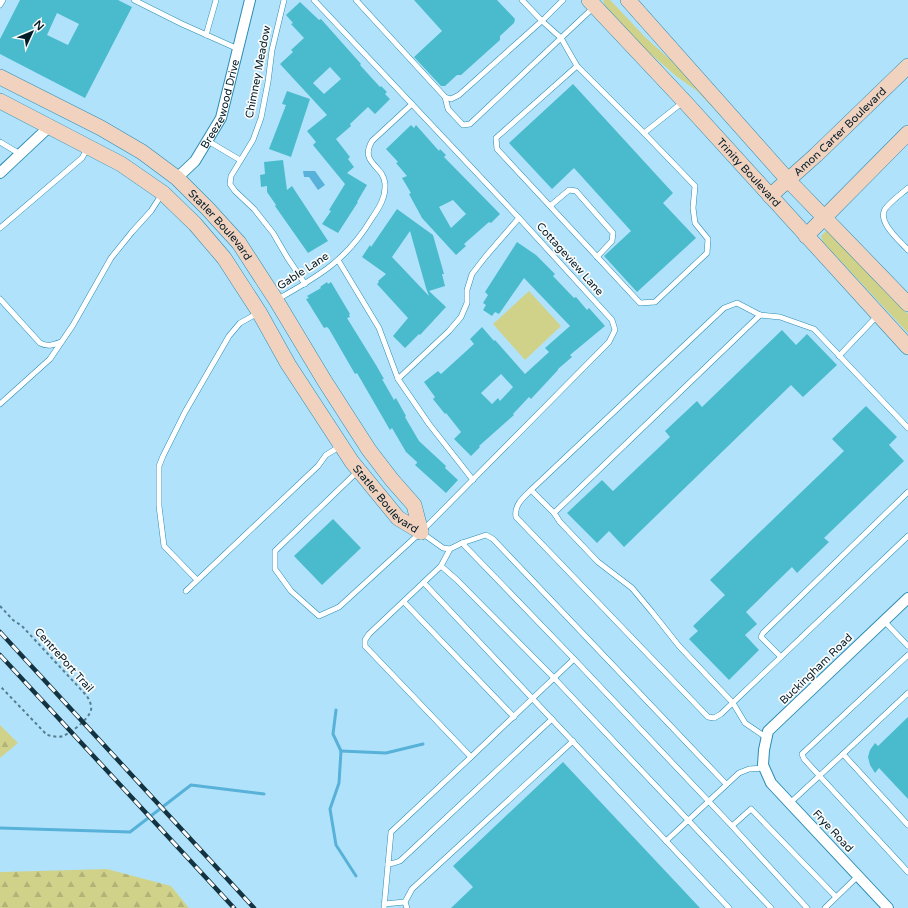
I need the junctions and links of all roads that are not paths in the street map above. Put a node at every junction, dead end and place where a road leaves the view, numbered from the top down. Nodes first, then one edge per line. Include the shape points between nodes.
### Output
1 (3, 0) edge
2 (134, 0) edge
3 (216, 0) edge
4 (250, 0) edge
5 (284, 0) edge
6 (314, 0) edge
7 (356, 0) edge
8 (522, 0) edge
9 (563, 0) edge
10 (628, 0) edge
11 (592, 3) edge
12 (0, 5) edge
13 (542, 21) junction
14 (206, 35) junction
15 (560, 38) junction
16 (238, 49) junction
17 (577, 66) junction
18 (908, 66) edge
19 (0, 77) edge
20 (445, 97) junction
21 (684, 101) junction
22 (0, 102) edge
23 (412, 104) junction
24 (49, 127) junction
25 (644, 133) junction
26 (908, 133) edge
27 (208, 141) junction
28 (0, 142) edge
29 (89, 146) junction
30 (20, 154) junction
31 (240, 160) junction
32 (0, 173) edge
33 (178, 178) junction
34 (788, 180) junction
35 (908, 188) edge
36 (163, 193) junction
37 (770, 196) junction
38 (550, 206) junction
39 (824, 217) junction
40 (519, 218) junction
41 (0, 228) edge
42 (806, 236) junction
43 (908, 250) edge
44 (597, 257) junction
45 (338, 260) junction
46 (305, 284) junction
47 (0, 299) edge
48 (276, 300) junction
49 (908, 304) edge
50 (259, 312) junction
51 (878, 314) junction
52 (760, 316) junction
53 (61, 342) junction
54 (908, 347) edge
55 (839, 356) junction
56 (398, 379) junction
57 (0, 404) edge
58 (908, 428) edge
59 (341, 445) junction
60 (359, 470) junction
61 (473, 480) junction
62 (531, 490) junction
63 (908, 492) edge
64 (554, 513) junction
65 (421, 532) junction
66 (908, 536) edge
67 (462, 543) junction
68 (450, 549) junction
69 (441, 566) junction
70 (197, 580) junction
71 (424, 583) junction
72 (186, 591) dead end
73 (908, 598) edge
74 (404, 602) junction
75 (884, 621) junction
76 (908, 646) edge
77 (908, 655) edge
78 (781, 657) junction
79 (574, 659) junction
80 (554, 678) junction
81 (908, 693) edge
82 (532, 698) junction
83 (733, 703) junction
84 (514, 716) junction
85 (552, 719) junction
86 (767, 738) junction
87 (573, 741) junction
88 (842, 754) junction
89 (471, 757) junction
90 (764, 768) junction
91 (819, 776) junction
92 (726, 784) junction
93 (708, 801) junction
94 (790, 803) junction
95 (688, 819) junction
96 (908, 825) edge
97 (732, 826) junction
98 (666, 841) junction
99 (388, 864) junction
100 (908, 872) edge
101 (858, 876) junction
102 (836, 898) junction
103 (404, 902) junction
104 (384, 906) edge
105 (407, 908) edge
106 (729, 908) edge
107 (771, 908) edge
108 (807, 908) edge
109 (825, 908) edge
110 (888, 908) edge

1 - 12 lane
2 - 14 lane
3 - 14 lane
4 - 16 street, Breezewood Drive
5 - 31 lane, Chimney Meadow via 272,50 261,118 253,140
6 - 23 lane, Cottageview Lane
7 - 20 lane
8 - 13 lane
9 - 13 lane
10 - 34 street
11 - 15 lane
11 - 21 street, Trinity Boulevard
13 - 15 lane
13 - 20 lane via 459,95 451,99
14 - 16 lane
15 - 17 lane
15 - 20 lane via 470,124 463,125 448,109
16 - 27 street, Breezewood Drive via 221,118
17 - 25 lane
17 - 38 lane via 496,138 497,149
18 - 34 street, Amon Carter Boulevard
19 - 33 street, Statler Boulevard via 101,128 142,152
21 - 25 lane
21 - 37 street, Trinity Boulevard
22 - 24 street, Statler Boulevard
23 - 40 lane, Cottageview Lane
23 - 45 lane, Gable Lane via 372,141 368,148 368,155 386,183 384,194 370,222 350,249
24 - 29 street, Statler Boulevard
24 - 30 street
25 - 44 lane via 695,186 695,223 708,240 707,253 655,302 640,303
26 - 39 street
27 - 31 lane
27 - 33 street, Breezewood Drive
28 - 30 lane
29 - 36 street, Statler Boulevard
29 - 41 lane via 82,158
30 - 32 street
31 - 46 lane, Chimney Meadow via 231,176 230,184 273,234
33 - 36 street, Breezewood Drive
33 - 48 street, Statler Boulevard via 239,243
34 - 37 street, Amon Carter Boulevard
34 - 39 street
35 - 43 lane via 885,210 883,219
36 - 50 street, Statler Boulevard via 195,224 224,258
36 - 53 lane via 111,258
37 - 42 street, Trinity Boulevard
38 - 44 lane
38 - 44 lane via 569,190 576,191 613,233 612,241
39 - 42 street
39 - 49 street
40 - 56 lane via 472,274 467,290 467,303 461,318
40 - 61 lane, Cottageview Lane via 612,320 615,330 609,342
42 - 51 street, Trinity Boulevard
45 - 46 lane, Gable Lane
45 - 56 lane via 379,328
46 - 48 lane, Gable Lane
47 - 53 lane via 40,343 50,346
48 - 50 street
48 - 65 street, Statler Boulevard via 369,450 414,505
50 - 59 street, Statler Boulevard via 288,364
50 - 70 lane via 240,323 229,336 185,412 159,466 159,506 164,546
51 - 54 street, Trinity Boulevard
51 - 55 lane
52 - 55 lane via 780,317 814,329
52 - 62 lane via 737,303 724,308
52 - 64 lane
53 - 57 lane via 50,359
55 - 58 lane
56 - 61 lane
59 - 60 street, Statler Boulevard
59 - 70 lane via 326,455 318,466
60 - 65 street, Statler Boulevard via 398,518
60 - 65 lane, Cottageview Lane via 275,551 275,570 291,591 319,616 339,607
61 - 65 lane, Cottageview Lane
62 - 64 lane
62 - 83 lane via 516,506 516,517 708,717 714,718
63 - 78 lane via 763,633 761,637
64 - 83 lane via 598,562 632,588 679,646
65 - 68 lane via 443,548
66 - 78 lane
67 - 68 lane
67 - 79 lane
67 - 92 lane via 486,535 493,538
68 - 69 lane
69 - 71 lane
69 - 80 lane
70 - 72 lane
71 - 74 lane
71 - 82 lane
73 - 75 street, Buckingham Road
74 - 84 lane
74 - 89 lane via 369,634 365,646
75 - 76 lane
75 - 86 street, Buckingham Road via 768,731
77 - 91 lane via 802,754
78 - 83 lane
79 - 80 lane
79 - 93 lane
80 - 82 lane
80 - 95 lane
81 - 88 lane
82 - 84 lane
82 - 85 lane
83 - 86 lane via 745,723
84 - 89 lane
85 - 87 lane
85 - 99 lane via 400,861
86 - 90 street, Buckingham Road
87 - 98 lane
87 - 103 lane via 412,889
88 - 91 lane
88 - 96 lane
89 - 99 lane via 391,832
90 - 92 lane via 739,773
90 - 94 street, Frye Road via 771,783
91 - 94 lane
91 - 100 lane
92 - 93 lane
93 - 95 lane
93 - 97 lane
94 - 101 street, Frye Road
95 - 98 lane
95 - 107 lane
97 - 102 lane via 751,809
97 - 108 lane
98 - 106 lane
99 - 104 lane
101 - 102 lane
101 - 110 street, Frye Road
102 - 109 lane
103 - 104 lane
103 - 105 lane

